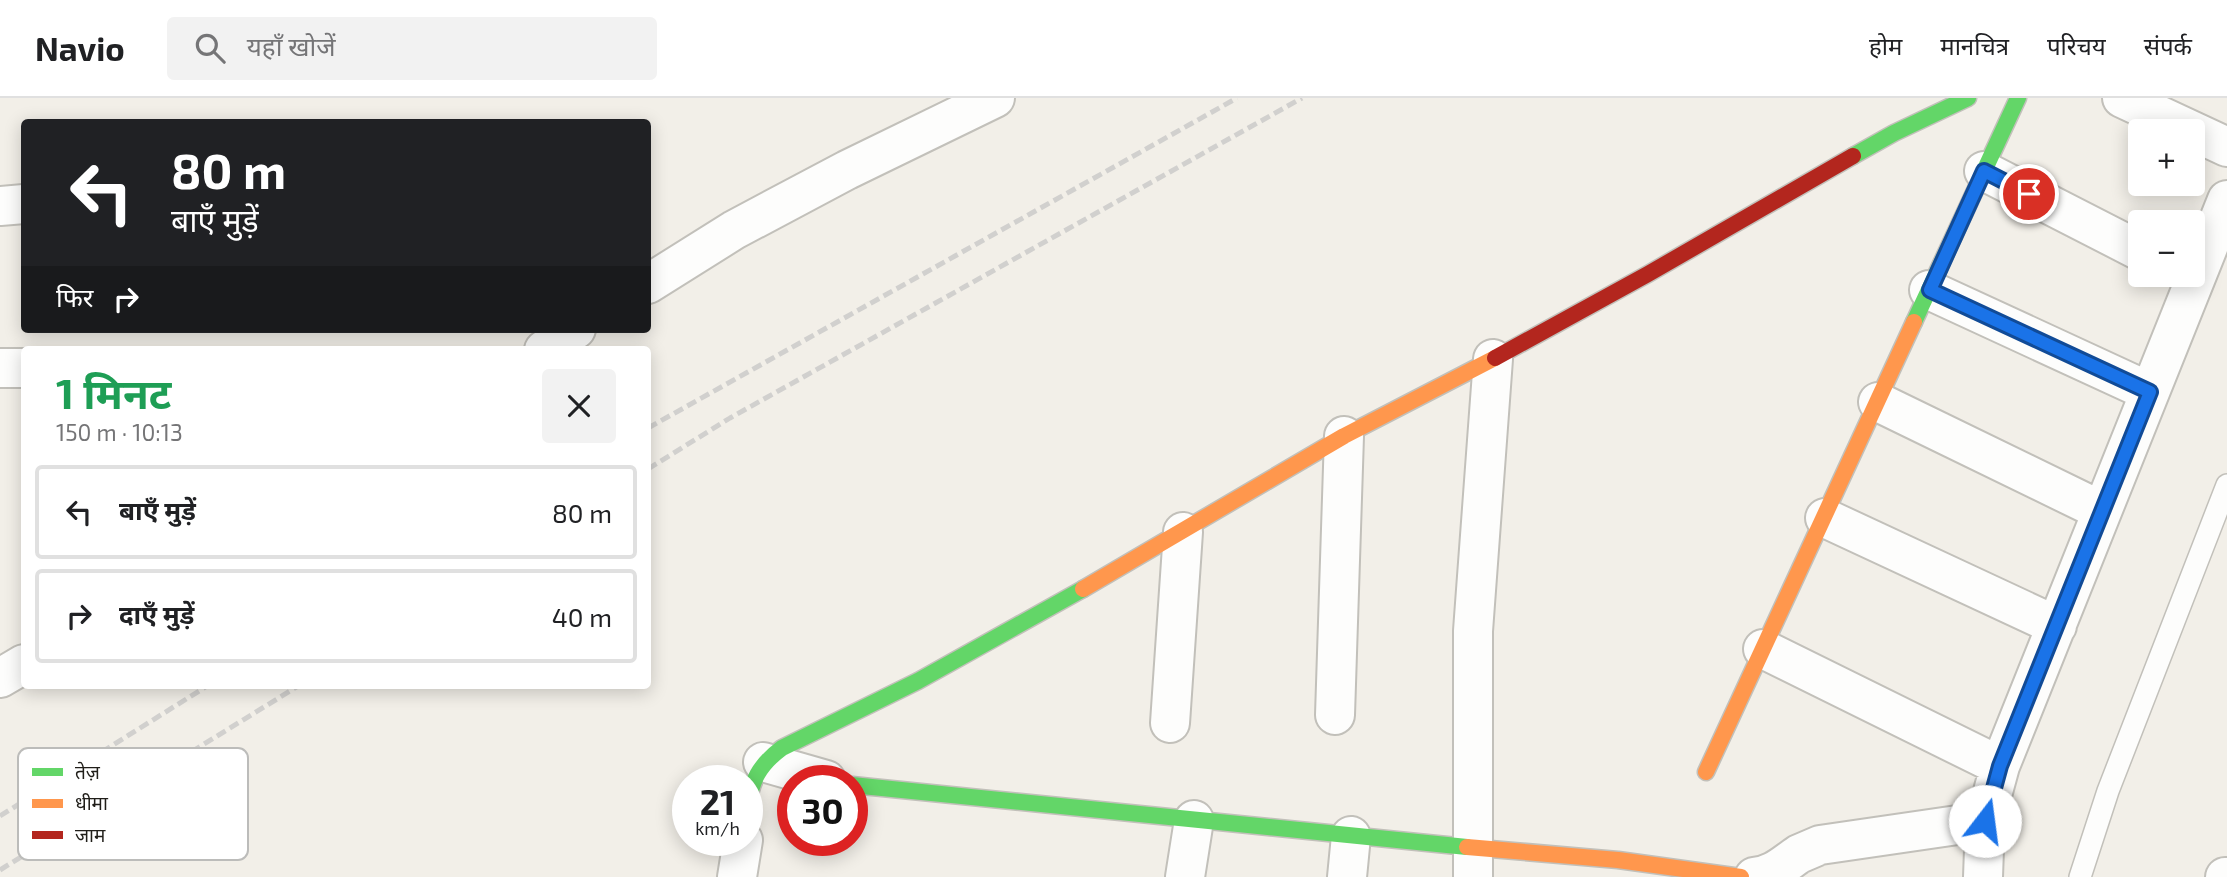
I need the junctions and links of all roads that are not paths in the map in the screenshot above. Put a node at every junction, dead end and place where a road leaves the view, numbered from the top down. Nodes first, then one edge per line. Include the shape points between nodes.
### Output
1 (995, 98) edge
2 (1968, 98) edge
3 (2018, 98) edge
4 (2122, 98) edge
5 (941, 111) edge
6 (2227, 147) edge
7 (1984, 171) junction
8 (2227, 200) edge
9 (21, 204) edge
10 (0, 206) edge
11 (2128, 245) edge
12 (2205, 247) edge
13 (651, 282) edge
14 (2187, 287) edge
15 (1930, 290) junction
16 (570, 333) edge
17 (550, 346) edge
18 (1493, 359) junction
19 (21, 368) edge
20 (0, 369) edge
21 (2150, 392) junction
22 (1878, 402) junction
23 (1344, 436) junction
24 (2227, 485) edge
25 (2102, 511) junction
26 (1825, 517) junction
27 (1182, 532) junction
28 (2057, 626) junction
29 (1763, 649) junction
30 (21, 666) edge
31 (0, 678) edge
32 (1335, 715) dead end
33 (1170, 723) dead end
34 (762, 762) junction
35 (760, 765) edge
36 (777, 766) edge
37 (2000, 766) junction
38 (1706, 772) dead end
39 (868, 787) edge
40 (1194, 820) junction
41 (1985, 821) junction
42 (1351, 836) junction
43 (740, 856) edge
44 (1474, 863) edge
45 (1618, 869) edge
46 (737, 877) edge
47 (1185, 877) edge
48 (1347, 877) edge
49 (1741, 877) edge
50 (1754, 877) edge
51 (1983, 877) edge
52 (2080, 877) edge

1 - 5 street
2 - 18 street via 1894,133
3 - 7 street
4 - 6 street
5 - 13 street
7 - 11 street
7 - 15 street
8 - 12 street
9 - 10 street
14 - 21 street
15 - 21 street
15 - 22 street
16 - 17 street
18 - 23 street
18 - 44 street via 1473,631
19 - 20 street
21 - 25 street
22 - 25 street
22 - 26 street
23 - 27 street
23 - 32 street
24 - 52 lane via 2108,791
25 - 28 street
26 - 28 street
26 - 29 street
27 - 33 street
27 - 34 street
28 - 37 street
29 - 37 street
29 - 38 street
30 - 31 street
34 - 35 street
34 - 36 street
37 - 41 street
39 - 40 street
40 - 42 street
40 - 47 street
41 - 50 street via 1820,845 1784,867
41 - 51 street
42 - 44 street
42 - 48 street
43 - 46 street
44 - 45 street
45 - 49 street

